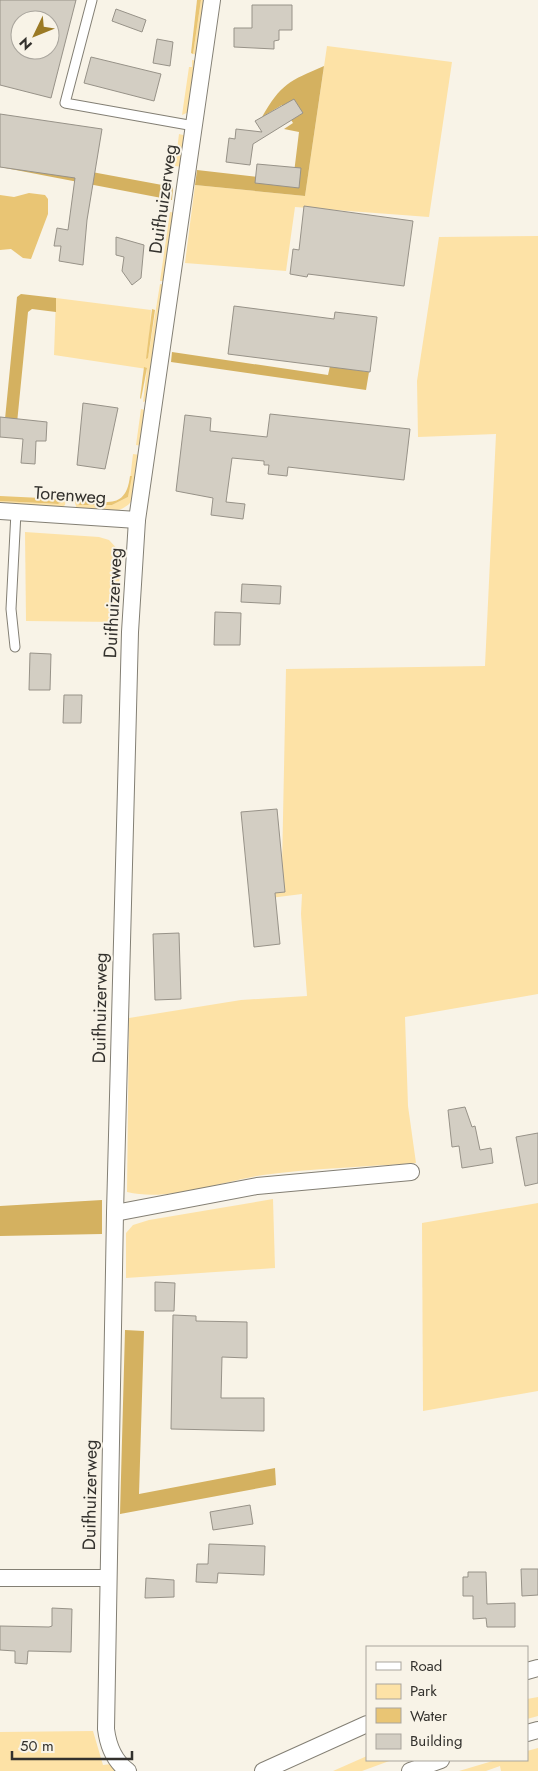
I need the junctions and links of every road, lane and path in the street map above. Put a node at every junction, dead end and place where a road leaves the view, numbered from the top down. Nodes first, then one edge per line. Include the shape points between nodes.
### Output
1 (92, 0) edge
2 (212, 0) edge
3 (194, 126) junction
4 (8, 511) edge
5 (137, 520) junction
6 (15, 648) dead end
7 (411, 1172) dead end
8 (115, 1213) junction
9 (0, 1578) edge
10 (108, 1578) junction
11 (366, 1724) edge
12 (439, 1761) edge
13 (128, 1771) edge
14 (263, 1771) edge
15 (410, 1771) edge

1 - 3 lane via 66,103
2 - 3 street, Duifhuizerweg
3 - 5 street, Duifhuizerweg
4 - 5 street, Torenweg
4 - 6 lane
5 - 8 street, Duifhuizerweg via 130,632
7 - 8 street via 257,1186
8 - 10 street, Duifhuizerweg
9 - 10 street
10 - 13 street, Duifhuizerweg via 106,1729 113,1755
11 - 14 street
12 - 15 street

